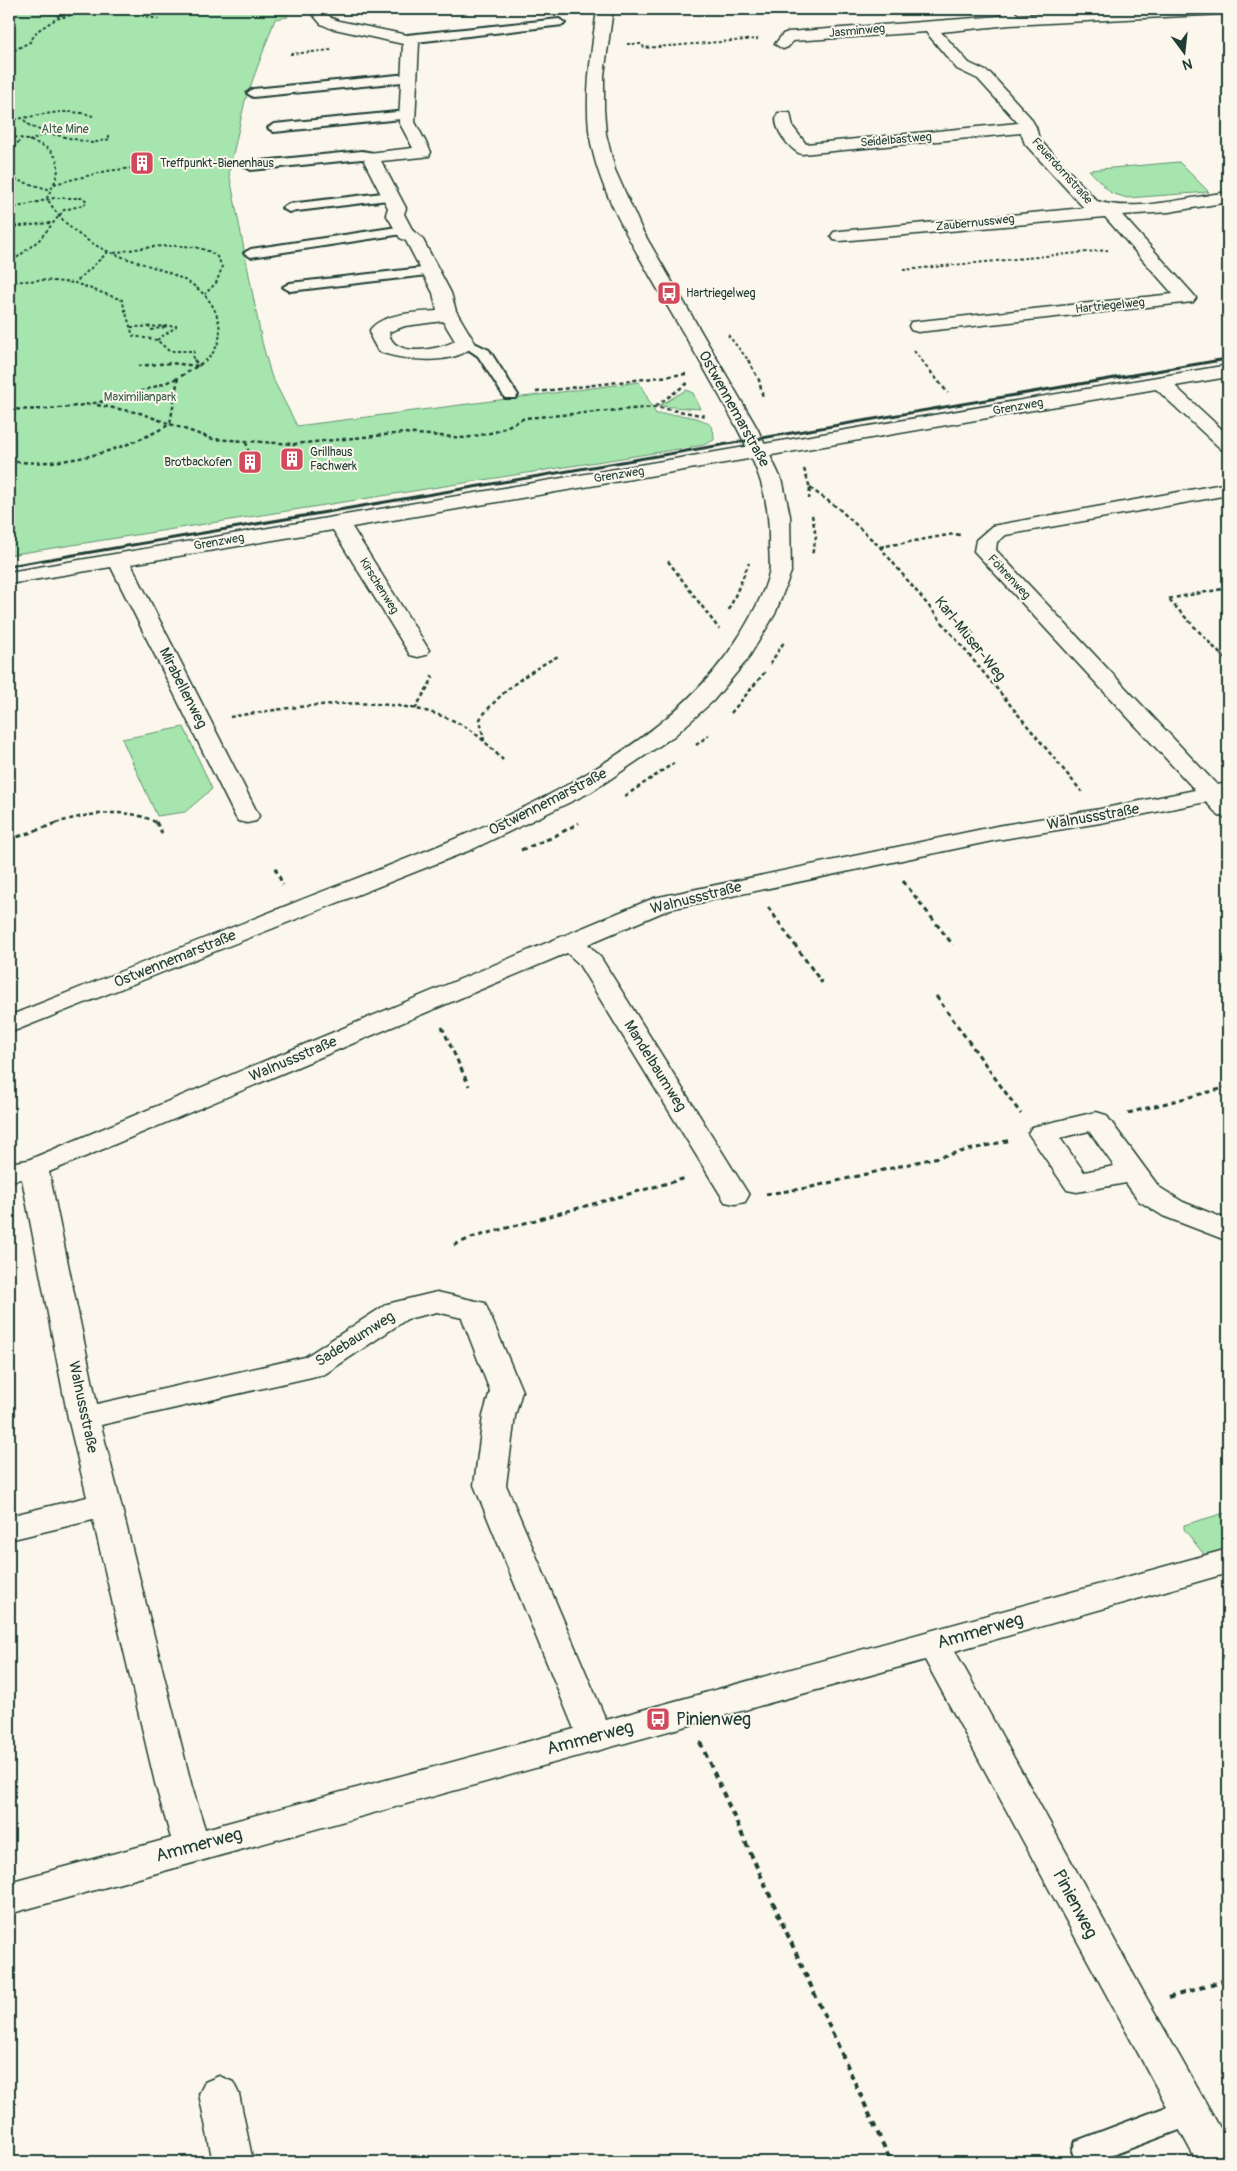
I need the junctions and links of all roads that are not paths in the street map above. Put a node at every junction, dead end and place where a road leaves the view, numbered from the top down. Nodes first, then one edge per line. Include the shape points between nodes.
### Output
1 (315, 9) edge
2 (605, 9) edge
3 (1222, 9) edge
4 (1007, 14) edge
5 (559, 22) dead end
6 (935, 27) junction
7 (407, 39) junction
8 (782, 44) road end
9 (408, 78) junction
10 (253, 93) dead end
11 (406, 115) junction
12 (784, 116) dead end
13 (274, 128) dead end
14 (1028, 128) junction
15 (423, 152) junction
16 (374, 157) junction
17 (251, 166) dead end
18 (380, 176) junction
19 (391, 196) junction
20 (1228, 197) edge
21 (289, 208) dead end
22 (1109, 211) junction
23 (404, 230) junction
24 (840, 236) dead end
25 (251, 253) dead end
26 (430, 271) junction
27 (290, 287) dead end
28 (449, 315) junction
29 (918, 326) road end
30 (466, 343) junction
31 (1228, 371) edge
32 (1160, 383) junction
33 (510, 395) road end
34 (1228, 445) edge
35 (760, 452) junction
36 (1228, 489) edge
37 (339, 522) junction
38 (118, 559) junction
39 (9, 578) edge
40 (418, 650) road end
41 (1223, 798) edge
42 (248, 816) dead end
43 (570, 942) junction
44 (9, 1025) edge
45 (21, 1170) edge
46 (1132, 1172) junction
47 (735, 1195) road end
48 (1228, 1231) edge
49 (84, 1418) junction
50 (106, 1505) junction
51 (9, 1528) edge
52 (1228, 1561) edge
53 (934, 1644) junction
54 (595, 1736) junction
55 (192, 1847) junction
56 (9, 1898) edge
57 (219, 2094) dead end
58 (1190, 2112) junction
59 (1087, 2151) dead end
60 (233, 2162) edge
61 (1218, 2162) edge

1 - 7 street via 335,25
2 - 35 street, Ostwennemarstraße via 596,75 596,109 607,170 633,230
3 - 4 street
4 - 6 street
5 - 7 lane
6 - 8 street, Jasminweg via 788,37
6 - 14 street, Feuerdornstraße via 933,34 963,66 984,76
7 - 9 street via 411,43
9 - 10 lane
9 - 11 street
11 - 13 lane
11 - 15 street
12 - 14 street, Seidelbastweg via 785,127 802,148
14 - 22 street, Feuerdornstraße via 1031,140 1090,205
15 - 16 street
15 - 18 street via 427,159 425,162
16 - 17 lane via 362,155
16 - 18 street via 372,161
18 - 19 street
19 - 21 lane
19 - 23 street via 397,208 395,214
20 - 22 street, Feuerdornstraße via 1160,208
22 - 24 street, Zaubernussweg
22 - 29 street, Hartriegelweg via 1186,298
23 - 25 lane
23 - 26 street via 413,238
26 - 27 lane
26 - 28 street
28 - 30 street
28 - 30 street via 387,325 379,330 380,338 385,347 406,355 447,351
30 - 33 lane via 484,353
31 - 32 street, Grenzweg
32 - 34 street
32 - 35 street, Grenzweg
35 - 37 street, Grenzweg
35 - 44 street, Ostwennemarstraße via 773,483 780,516 780,572 764,614 739,655 705,696 666,731 583,787 520,819 455,848
36 - 41 street, Föhrenweg via 999,530 987,540 985,551
37 - 38 street, Grenzweg
37 - 40 street, Kirschenweg
38 - 39 street, Grenzweg
38 - 42 street, Mirabellenweg
41 - 43 street, Walnussstraße via 997,833 663,903
43 - 45 street, Walnussstraße
43 - 47 street, Mandelbaumweg via 588,958
45 - 49 street, Walnussstraße
46 - 46 street via 1078,1183 1038,1135 1096,1121
46 - 48 street via 1148,1194 1173,1209
49 - 50 street, Walnussstraße
49 - 54 street, Sadebaumweg via 314,1366 398,1311 437,1302 474,1310 506,1391 498,1416 490,1485
50 - 51 street
50 - 55 street, Walnussstraße via 174,1787
52 - 53 street, Ammerweg
53 - 54 street, Ammerweg
53 - 58 street, Pinienweg
54 - 55 street, Ammerweg
55 - 56 street, Ammerweg
57 - 60 street
58 - 59 lane
58 - 61 street, Pinienweg

